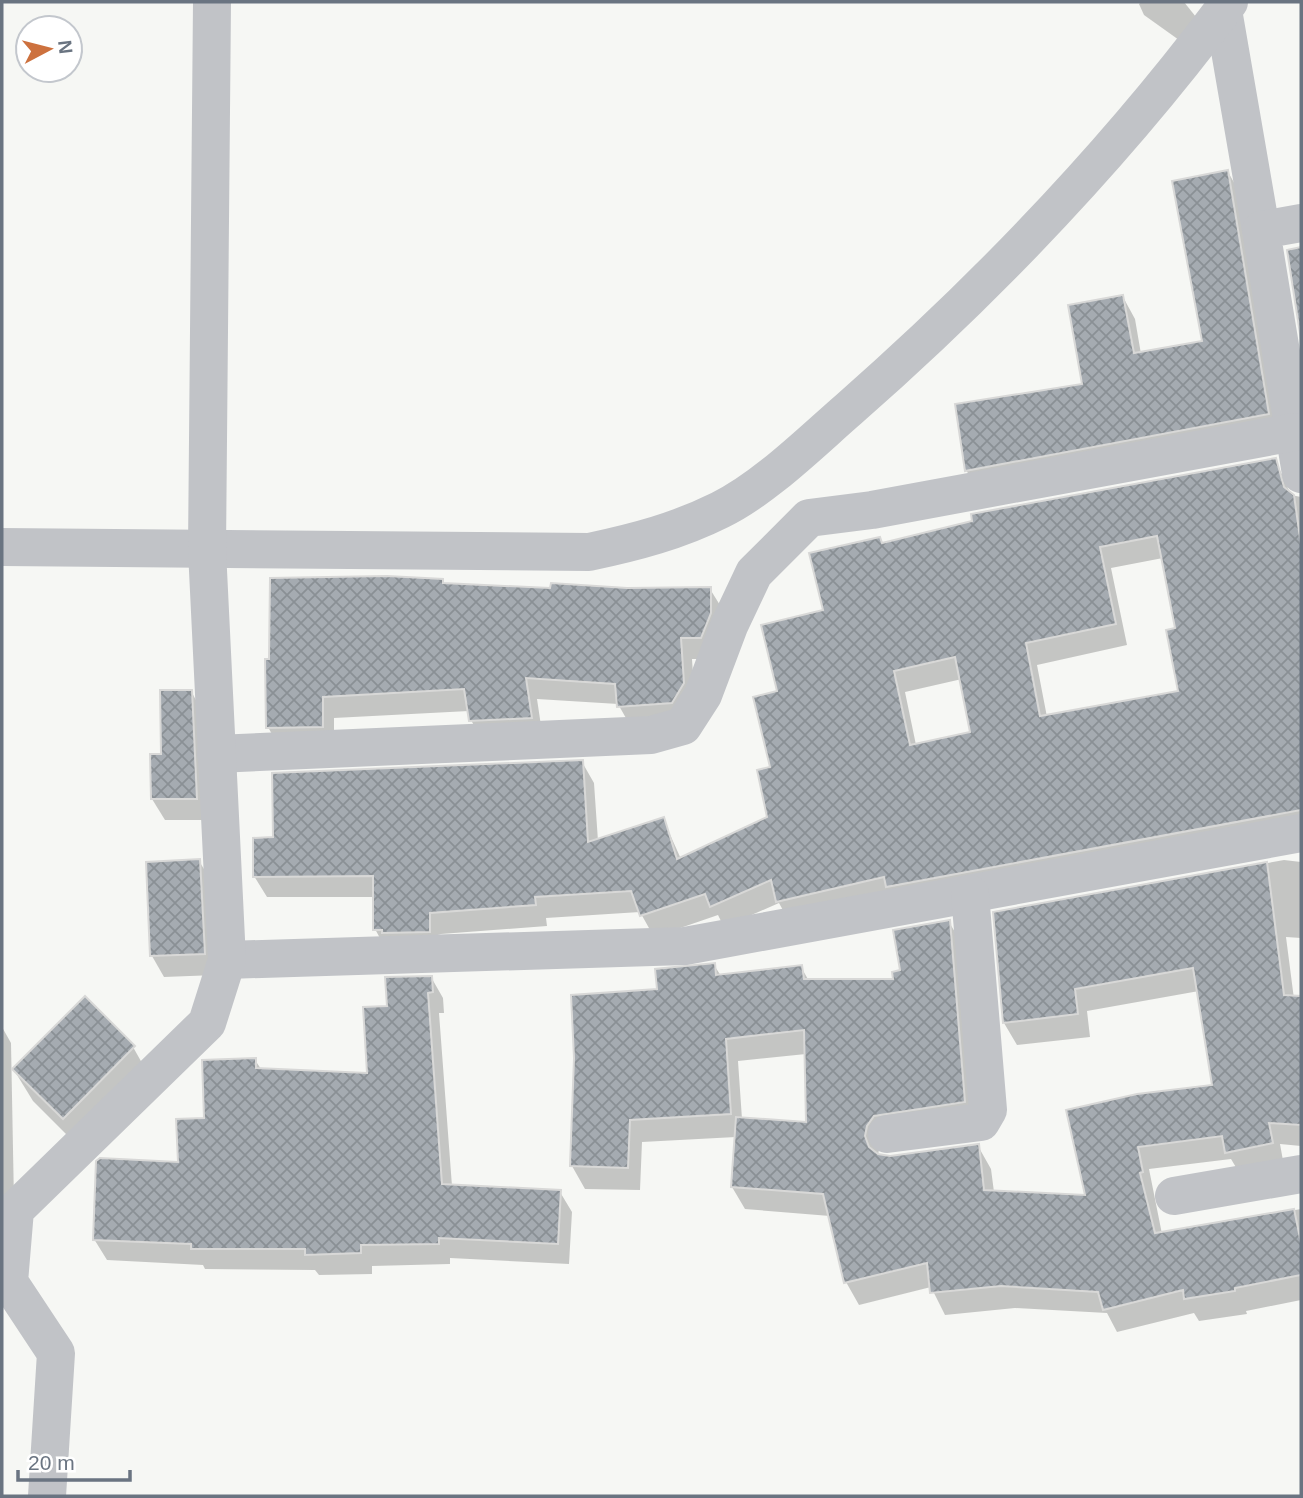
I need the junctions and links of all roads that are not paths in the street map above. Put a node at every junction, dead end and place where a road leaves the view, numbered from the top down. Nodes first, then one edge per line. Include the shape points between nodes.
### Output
1 (212, 2) edge
2 (1226, 6) edge
3 (1301, 223) edge
4 (1261, 230) junction
5 (1293, 432) junction
6 (1301, 474) edge
7 (2, 547) edge
8 (208, 550) junction
9 (216, 754) junction
10 (1301, 833) edge
11 (970, 894) junction
12 (227, 960) junction
13 (887, 1134) dead end
14 (1301, 1174) edge
15 (1174, 1196) dead end
16 (47, 1496) edge

1 - 8 street
2 - 4 street
2 - 8 street via 1089,173 989,281 786,464 723,509 659,537 589,552
3 - 4 street
4 - 5 street
5 - 6 street
5 - 9 street via 809,518 754,573 703,695 683,726 651,735
7 - 8 street
8 - 9 street
9 - 12 street
10 - 11 street
11 - 12 street via 685,946
11 - 13 street via 988,1110 981,1122
12 - 16 street via 207,1023 15,1210 9,1282 56,1353
14 - 15 street

